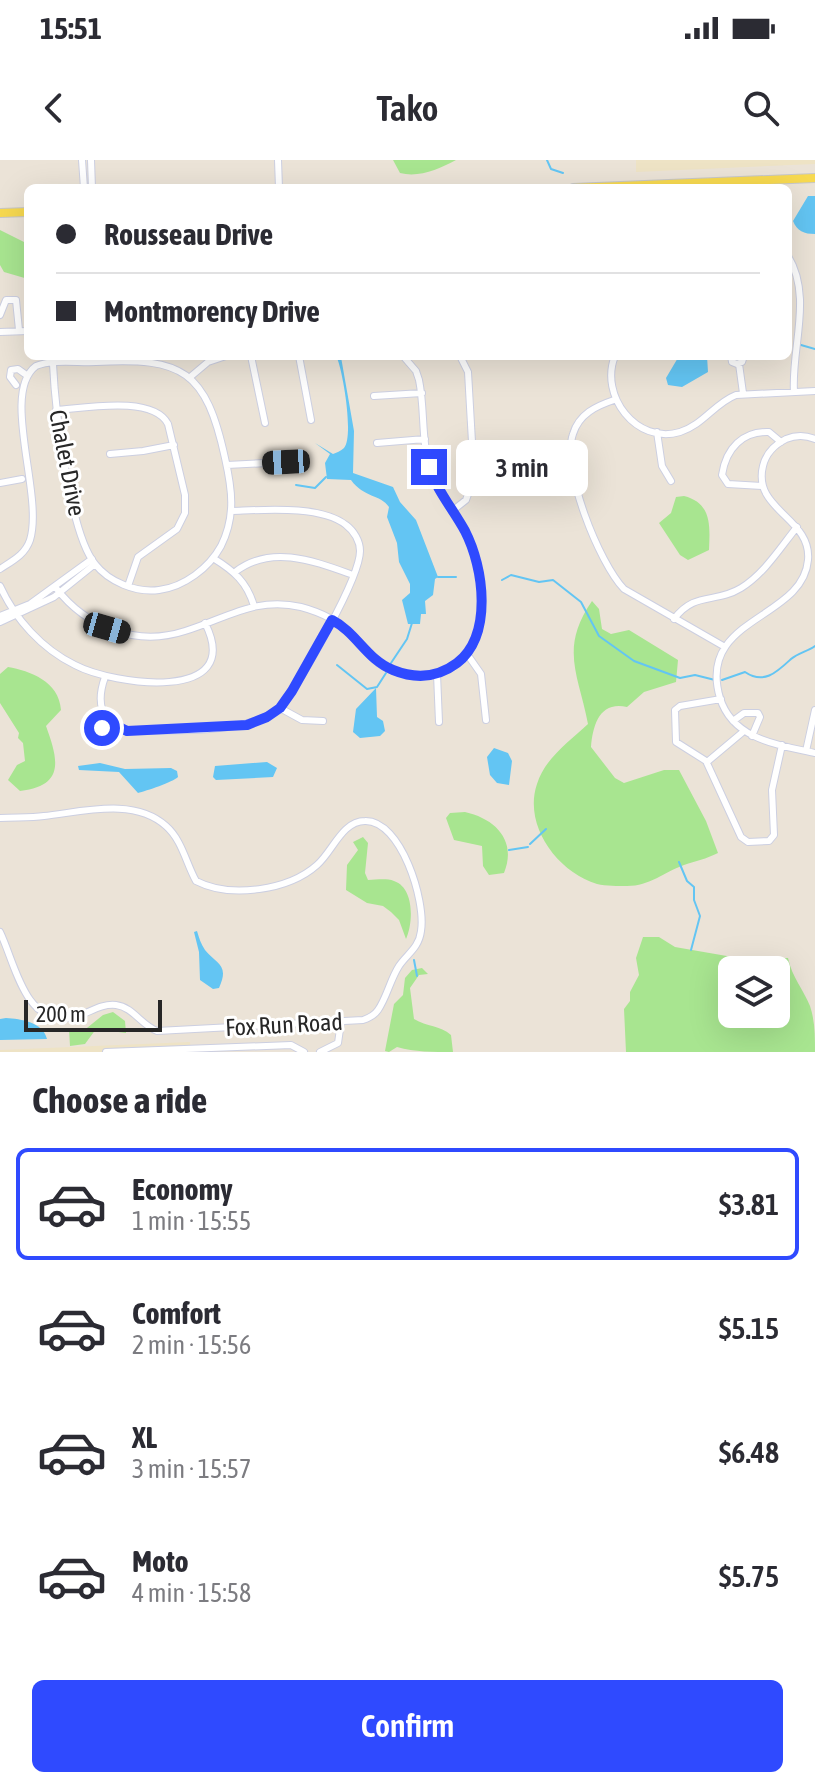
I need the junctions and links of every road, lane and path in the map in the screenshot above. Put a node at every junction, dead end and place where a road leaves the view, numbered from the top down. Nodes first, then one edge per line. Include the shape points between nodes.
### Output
1 (82, 160) edge
2 (91, 160) edge
3 (278, 160) edge
4 (815, 178) edge
5 (84, 184) edge
6 (92, 184) edge
7 (279, 184) edge
8 (701, 184) edge
9 (24, 212) edge
10 (0, 213) edge
11 (792, 266) edge
12 (799, 311) junction
13 (792, 312) edge
14 (0, 315) edge
15 (19, 330) junction
16 (24, 331) edge
17 (0, 332) edge
18 (214, 360) edge
19 (252, 360) edge
20 (300, 360) edge
21 (410, 360) edge
22 (462, 360) edge
23 (614, 360) edge
24 (732, 360) edge
25 (742, 360) edge
26 (53, 364) junction
27 (739, 364) junction
28 (189, 378) junction
29 (19, 382) dead end
30 (815, 391) edge
31 (794, 392) junction
32 (422, 393) junction
33 (743, 393) junction
34 (374, 396) dead end
35 (614, 400) junction
36 (56, 410) junction
37 (311, 420) dead end
38 (265, 423) dead end
39 (657, 432) junction
40 (425, 439) junction
41 (815, 439) edge
42 (781, 442) junction
43 (377, 443) dead end
44 (174, 445) junction
45 (110, 454) dead end
46 (286, 462) dead end
47 (18, 465) dead end
48 (227, 465) junction
49 (22, 479) junction
50 (671, 481) dead end
51 (0, 483) edge
52 (762, 486) junction
53 (232, 511) junction
54 (452, 511) junction
55 (797, 527) junction
56 (811, 545) edge
57 (213, 558) junction
58 (94, 562) junction
59 (0, 569) edge
60 (235, 572) junction
61 (353, 575) junction
62 (804, 577) junction
63 (815, 581) edge
64 (0, 586) edge
65 (128, 586) junction
66 (58, 590) junction
67 (254, 606) junction
68 (16, 614) junction
69 (0, 616) edge
70 (674, 619) junction
71 (332, 620) junction
72 (0, 622) edge
73 (205, 623) junction
74 (725, 647) junction
75 (467, 654) junction
76 (437, 674) junction
77 (105, 677) junction
78 (721, 699) junction
79 (280, 708) junction
80 (815, 710) edge
81 (102, 712) junction
82 (486, 720) dead end
83 (323, 721) dead end
84 (733, 721) junction
85 (109, 722) junction
86 (439, 722) dead end
87 (744, 731) junction
88 (752, 736) junction
89 (782, 745) junction
90 (806, 751) junction
91 (815, 753) edge
92 (707, 762) junction
93 (0, 818) edge
94 (0, 932) edge
95 (7, 950) edge
96 (1, 958) edge
97 (341, 1022) junction
98 (106, 1052) edge
99 (304, 1052) edge
100 (320, 1052) edge

1 - 5 street
2 - 6 street
3 - 7 street
4 - 8 main road
9 - 10 main road
11 - 12 street
12 - 13 street
12 - 31 street
14 - 15 street via 6,300 16,300
15 - 16 street
15 - 17 street
18 - 28 street
19 - 38 street
20 - 37 street
21 - 32 street
22 - 54 street via 468,372 474,477 466,500
23 - 35 street
24 - 27 street
25 - 27 street
26 - 28 street via 150,361 167,364
26 - 29 street via 39,365
26 - 36 street, Chalet Drive
27 - 33 street
28 - 48 street via 213,411
30 - 31 street
31 - 33 street
32 - 34 street
32 - 40 street
33 - 39 street via 726,399 684,431
35 - 39 street via 627,416
35 - 70 street via 588,412 573,433 571,459 585,515 618,582
36 - 44 street via 155,410 164,417
36 - 58 street, Chalet Drive via 81,532
39 - 50 street via 662,466
40 - 43 street
40 - 54 street via 435,484
41 - 42 street via 798,435
42 - 52 street via 764,462
42 - 52 street via 769,432 748,434 723,467 728,484
44 - 45 street
44 - 65 street via 185,495 184,517 171,535 140,554
46 - 48 street
47 - 49 street
48 - 53 street
49 - 51 street
49 - 59 street via 32,526 29,542 18,558
52 - 55 street via 774,507
53 - 57 street
53 - 61 street via 291,510 346,524 360,549
54 - 75 street via 478,570 478,633
55 - 56 street
55 - 70 street via 749,583 725,595 693,601
56 - 62 street
57 - 60 street
57 - 65 street via 172,587 152,591
58 - 65 street
58 - 66 street
60 - 61 street via 252,561 276,556 309,560
60 - 67 street
61 - 71 street
62 - 63 street
62 - 74 street
64 - 68 street
66 - 68 street
66 - 73 street via 81,614 122,633 169,635
67 - 71 street via 301,607
67 - 73 street
68 - 69 street
68 - 72 street
68 - 77 street via 58,655
70 - 74 street
71 - 76 street via 383,666 413,676
71 - 79 street
73 - 77 street via 214,650 201,673 149,683
74 - 78 street via 717,675
75 - 76 street
75 - 82 street via 484,684
76 - 86 street
77 - 81 street
78 - 84 street
78 - 92 street via 675,710 676,742
79 - 83 street via 302,720
79 - 85 street via 247,725 127,731
80 - 90 street
81 - 85 street
81 - 85 street via 91,718 90,730
84 - 87 street
84 - 88 street via 744,713 758,713
87 - 88 street
87 - 92 street
88 - 89 street
89 - 90 street
89 - 92 street via 772,790 774,835 769,841 744,841
90 - 91 street
93 - 97 street, Fox Run Road via 74,811 145,813 168,827 196,881 221,890 301,878 346,828 356,822 378,822 389,831 413,877 422,930 378,1010 363,1020
94 - 95 street, Fox Run Road
95 - 96 street
95 - 97 street, Fox Run Road via 28,999 48,1016 70,1019 112,1004 157,1031
97 - 100 street via 338,1043
98 - 99 street via 291,1045

